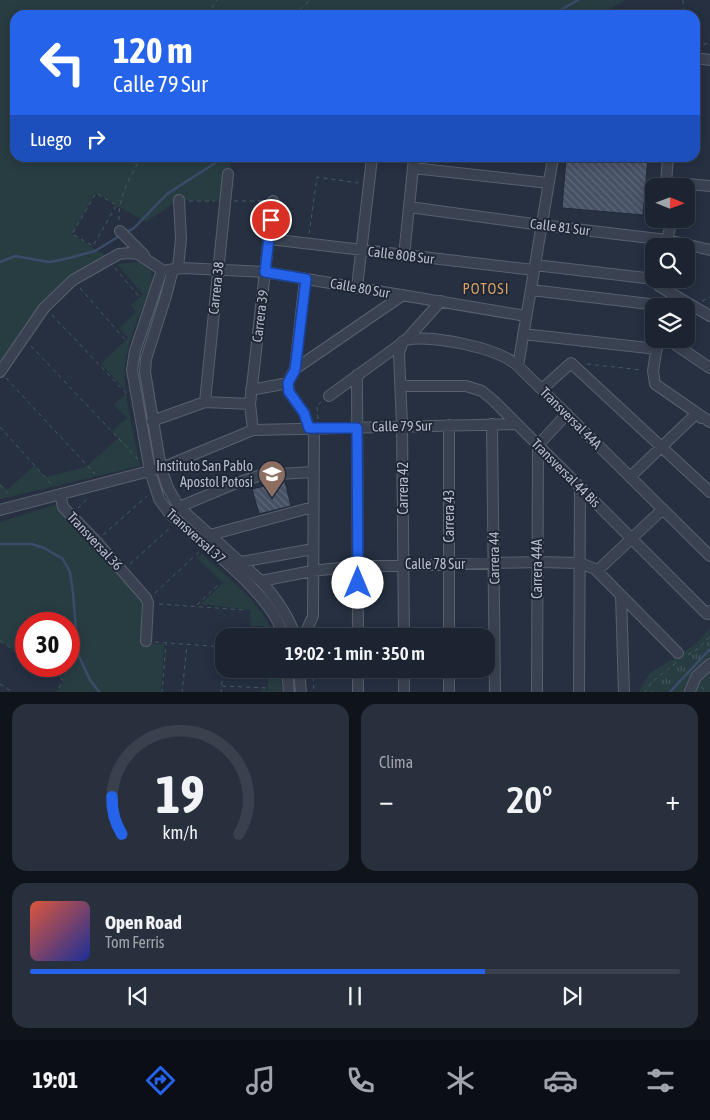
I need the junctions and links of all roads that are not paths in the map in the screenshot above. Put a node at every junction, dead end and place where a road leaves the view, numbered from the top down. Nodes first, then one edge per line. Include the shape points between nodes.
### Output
1 (372, 162) edge
2 (552, 162) edge
3 (668, 162) edge
4 (414, 163) edge
5 (228, 174) dead end
6 (666, 178) edge
7 (548, 183) junction
8 (695, 186) edge
9 (710, 186) edge
10 (179, 200) dead end
11 (273, 201) dead end
12 (409, 206) junction
13 (541, 225) junction
14 (120, 231) road end
15 (269, 239) junction
16 (645, 240) edge
17 (695, 248) edge
18 (710, 250) edge
19 (361, 251) junction
20 (404, 256) junction
21 (150, 261) junction
22 (534, 267) junction
23 (171, 269) junction
24 (218, 269) junction
25 (265, 272) junction
26 (306, 279) junction
27 (645, 279) edge
28 (357, 287) junction
29 (670, 288) edge
30 (531, 290) junction
31 (403, 295) junction
32 (441, 301) junction
33 (645, 304) edge
34 (526, 316) junction
35 (710, 316) edge
36 (524, 334) junction
37 (404, 340) junction
38 (645, 343) edge
39 (657, 348) edge
40 (680, 348) edge
41 (518, 366) junction
42 (710, 368) edge
43 (295, 370) junction
44 (0, 372) edge
45 (357, 375) junction
46 (288, 383) junction
47 (400, 386) junction
48 (542, 389) junction
49 (251, 390) junction
50 (329, 396) road end
51 (205, 402) junction
52 (250, 404) junction
53 (697, 413) junction
54 (567, 414) junction
55 (152, 421) junction
56 (710, 422) edge
57 (492, 424) junction
58 (516, 424) junction
59 (449, 425) junction
60 (402, 426) junction
61 (314, 428) junction
62 (357, 428) junction
63 (710, 428) edge
64 (253, 430) junction
65 (538, 445) junction
66 (662, 447) junction
67 (161, 468) junction
68 (150, 471) junction
69 (313, 472) junction
70 (630, 477) junction
71 (580, 488) junction
72 (710, 492) edge
73 (60, 494) junction
74 (180, 507) junction
75 (313, 507) junction
76 (662, 509) junction
77 (0, 510) edge
78 (210, 535) junction
79 (631, 539) junction
80 (313, 549) junction
81 (710, 556) edge
82 (241, 562) junction
83 (537, 562) junction
84 (494, 563) junction
85 (580, 563) junction
86 (403, 564) junction
87 (449, 564) junction
88 (358, 566) junction
89 (312, 571) junction
90 (597, 571) junction
91 (261, 581) junction
92 (621, 595) junction
93 (708, 612) edge
94 (280, 628) edge
95 (292, 628) edge
96 (308, 628) edge
97 (358, 628) edge
98 (404, 628) edge
99 (449, 628) edge
100 (146, 641) road end
101 (680, 657) road end
102 (710, 664) edge
103 (288, 678) edge
104 (300, 678) edge
105 (358, 678) edge
106 (404, 678) edge
107 (449, 678) edge
108 (690, 691) dead end
109 (289, 692) edge
110 (301, 692) edge
111 (358, 692) edge
112 (404, 692) edge
113 (449, 692) edge
114 (495, 692) edge
115 (537, 692) edge
116 (579, 692) edge
117 (624, 692) edge

1 - 19 street
2 - 7 street
3 - 6 street
4 - 7 street
4 - 12 street
5 - 24 street, Carrera 38
7 - 13 street
8 - 9 street
10 - 23 street via 181,239
11 - 15 street, Carrera 39
12 - 13 street, Calle 81 Sur
12 - 20 street
13 - 16 street, Calle 81 Sur
13 - 22 street
14 - 21 street
15 - 19 street, Calle 80B Sur
15 - 25 street, Carrera 39
17 - 18 street, Calle 81 Sur
19 - 20 street, Calle 80B Sur
19 - 28 street
20 - 22 street, Calle 80B Sur
21 - 23 street
21 - 44 street via 130,252 119,254 73,280 44,308
22 - 27 street, Calle 80B Sur
22 - 30 street
23 - 24 street, Calle 80 Sur
23 - 55 street, Transversal 37 via 170,285 146,359 146,386
23 - 68 street, Transversal 37 via 150,309 132,370
24 - 25 street, Calle 80 Sur
24 - 51 street, Carrera 38
25 - 26 street, Calle 80 Sur
25 - 49 street, Carrera 39
26 - 28 street, Calle 80 Sur
26 - 43 street
28 - 31 street, Calle 80 Sur
29 - 35 street
30 - 33 street
30 - 34 street
31 - 32 street, Calle 80 Sur
31 - 43 street
32 - 34 street, Calle 80 Sur
32 - 37 street
34 - 36 street
36 - 38 street
36 - 41 street
37 - 41 street, Transversal 44A via 421,338 476,346 501,354
37 - 45 street
37 - 47 street, Carrera 42 via 399,353
39 - 53 street via 653,380 658,387
40 - 42 street
41 - 48 street, Transversal 44A
43 - 46 street
45 - 50 street
45 - 62 street
46 - 49 street
46 - 61 street via 289,392
47 - 58 street, Transversal 44 Bis via 466,386 482,392
47 - 60 street, Carrera 42
48 - 54 street, Transversal 44A
48 - 66 street via 571,363
49 - 52 street, Carrera 39
51 - 52 street
51 - 55 street
52 - 64 street, Carrera 39
53 - 56 street
53 - 63 street
53 - 66 street
54 - 65 street
54 - 70 street, Transversal 44A
55 - 67 street, Transversal 37
57 - 58 street, Calle 79 Sur
57 - 59 street, Calle 79 Sur
57 - 84 street, Carrera 44
58 - 65 street, Transversal 44 Bis
59 - 60 street, Calle 79 Sur
59 - 87 street, Carrera 43
60 - 62 street, Calle 79 Sur
60 - 86 street, Carrera 42
61 - 62 street, Calle 79 Sur
61 - 64 street, Calle 79 Sur
61 - 69 street
62 - 88 street
64 - 67 street, Calle 79 Sur
65 - 71 street, Transversal 44 Bis
65 - 83 street, Carrera 44A
66 - 70 street
66 - 72 street
67 - 68 street, Calle 79 Sur
67 - 74 street, Transversal 37
68 - 73 street, Calle 79 Sur
68 - 94 street, Transversal 37 via 159,499 170,514 257,592 276,616
69 - 74 street via 261,475
69 - 75 street
70 - 76 street, Transversal 44A
71 - 79 street, Transversal 44 Bis
71 - 85 street
73 - 77 street, Calle 79 Sur
73 - 100 street, Transversal 36 via 61,504 147,602
74 - 78 street, Transversal 37
75 - 78 street
75 - 80 street
76 - 79 street
76 - 81 street, Transversal 44A
78 - 82 street, Transversal 37
79 - 90 street
79 - 93 street, Transversal 44 Bis
80 - 82 street
80 - 89 street
82 - 91 street, Transversal 37
83 - 84 street, Calle 78 Sur
83 - 85 street, Calle 78 Sur
83 - 115 street, Carrera 44A
84 - 87 street, Calle 78 Sur
84 - 114 street, Carrera 44
85 - 90 street
85 - 116 street
86 - 87 street, Calle 78 Sur
86 - 88 street, Calle 78 Sur
86 - 98 street, Carrera 42
87 - 99 street, Carrera 43
88 - 89 street, Calle 78 Sur
88 - 97 street
89 - 91 street, Calle 78 Sur
89 - 96 street via 313,616
90 - 92 street
91 - 95 street via 284,610
92 - 101 street
92 - 117 street
102 - 108 street via 696,677
103 - 109 street
104 - 110 street
105 - 111 street
106 - 112 street
107 - 113 street

